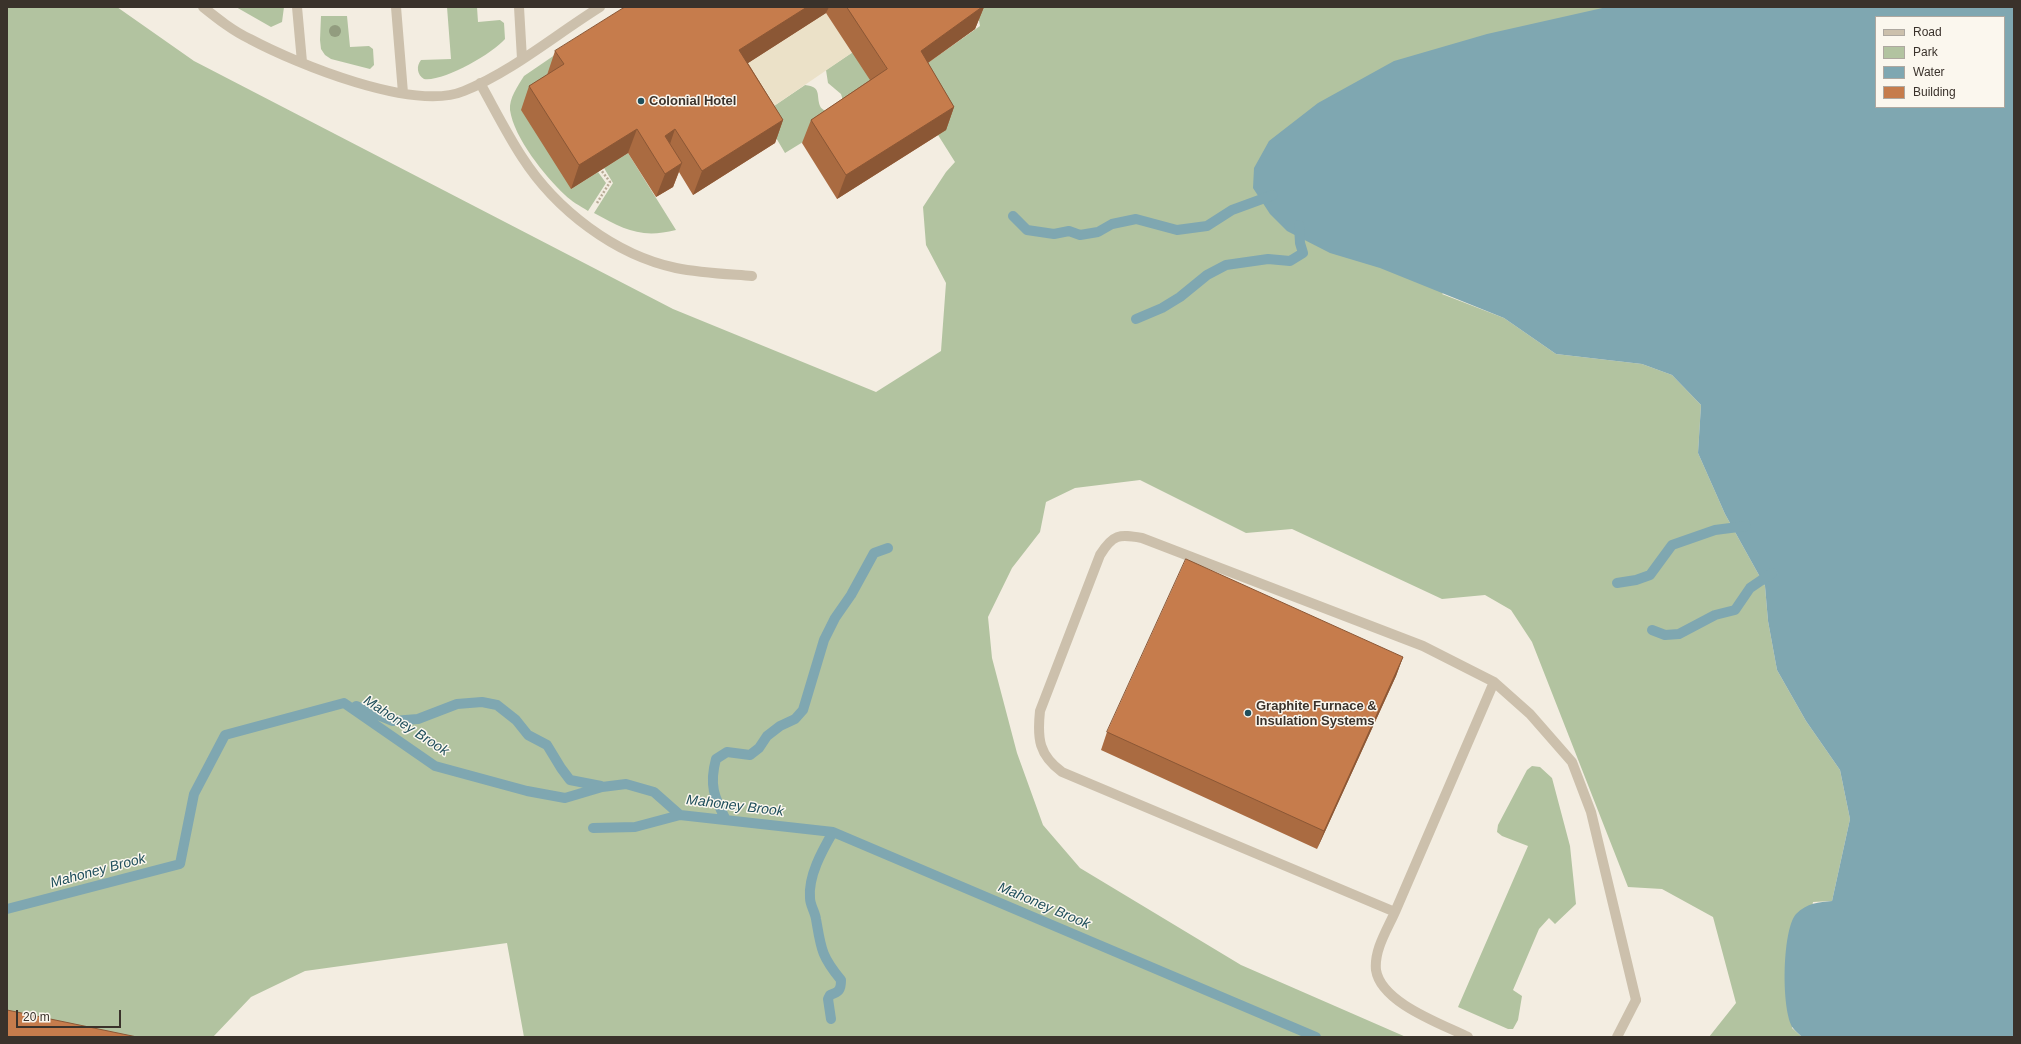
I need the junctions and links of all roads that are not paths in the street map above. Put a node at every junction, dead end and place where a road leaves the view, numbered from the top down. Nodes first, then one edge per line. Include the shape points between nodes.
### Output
1 (203, 7) edge
2 (297, 7) edge
3 (396, 7) edge
4 (519, 7) edge
5 (600, 7) edge
6 (522, 59) junction
7 (302, 62) junction
8 (480, 83) junction
9 (403, 93) junction
10 (752, 276) dead end
11 (1494, 682) junction
12 (1395, 912) junction
13 (1468, 1037) edge
14 (1617, 1037) edge

1 - 7 street via 249,39
2 - 7 street
3 - 9 street
4 - 6 street
5 - 6 street
6 - 8 street
7 - 9 street via 366,85
8 - 9 street via 446,97
8 - 10 street via 522,158 555,200 584,223 623,250 676,268
11 - 12 street
11 - 12 street via 1423,646 1142,538 1123,534 1108,542 1100,555 1040,712 1038,732 1042,748 1050,763 1062,772
11 - 14 street via 1530,714 1572,762 1591,812 1636,1000
12 - 13 street via 1379,947 1376,971 1386,991 1407,1008

